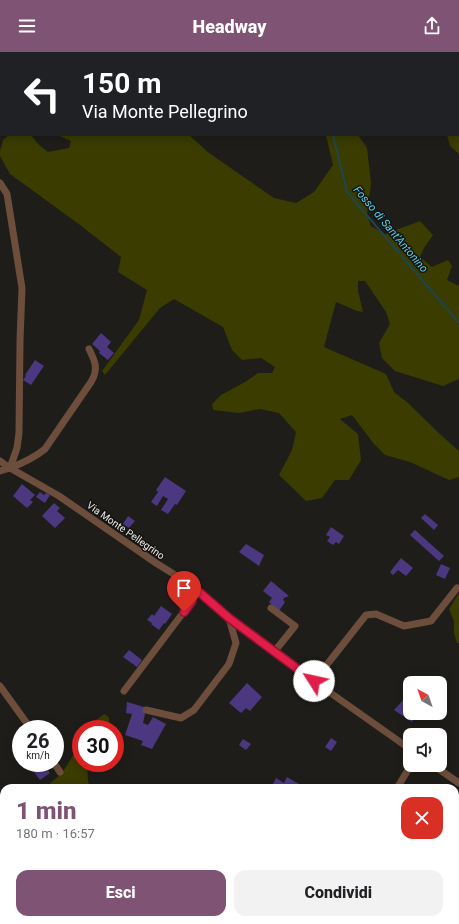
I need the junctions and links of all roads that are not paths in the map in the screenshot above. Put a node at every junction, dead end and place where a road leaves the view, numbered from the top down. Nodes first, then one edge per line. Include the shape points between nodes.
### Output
1 (0, 182) edge
2 (89, 349) dead end
3 (0, 461) edge
4 (10, 468) junction
5 (0, 471) edge
6 (191, 585) junction
7 (457, 588) dead end
8 (271, 608) dead end
9 (229, 618) junction
10 (274, 652) junction
11 (314, 681) junction
12 (0, 686) edge
13 (124, 691) dead end
14 (146, 710) dead end
15 (25, 720) edge
16 (403, 744) edge
17 (407, 772) edge
18 (443, 772) edge
19 (459, 783) edge
20 (399, 784) edge

1 - 4 street via 7,194 22,288 19,433
2 - 4 street via 96,366 91,382 45,449 30,460
3 - 4 street, Via Monte Pellegrino
4 - 5 street
4 - 6 street, Via Monte Pellegrino via 59,496
6 - 9 street, Via Monte Pellegrino
6 - 13 street via 192,601
7 - 11 street via 431,621 404,626 376,614 366,615
8 - 10 street via 294,626
9 - 10 street, Via Monte Pellegrino
9 - 14 street via 236,643 229,664 194,710 181,718
10 - 11 street, Via Monte Pellegrino
11 - 16 street, Via Monte Pellegrino
12 - 15 street
17 - 20 street
18 - 19 street

